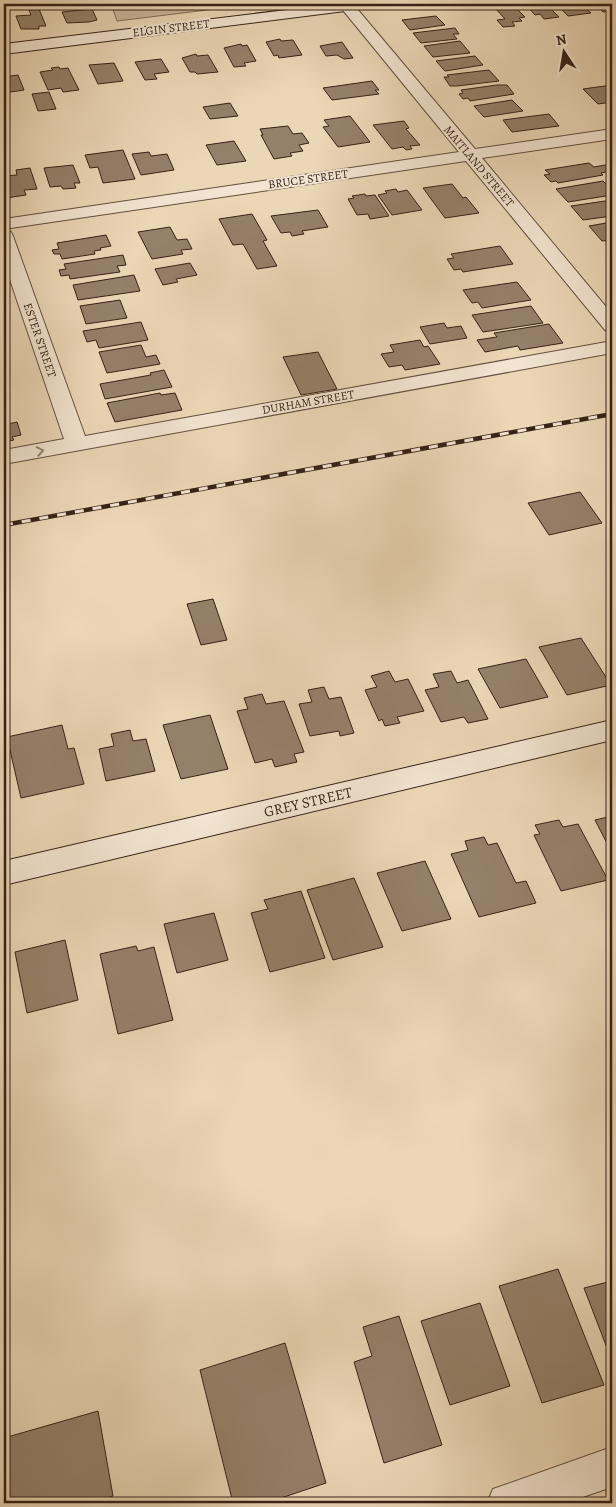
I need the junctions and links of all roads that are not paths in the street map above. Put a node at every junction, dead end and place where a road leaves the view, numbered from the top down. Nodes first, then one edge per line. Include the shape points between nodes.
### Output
1 (369, 4) edge
2 (347, 6) junction
3 (4, 49) edge
4 (612, 134) edge
5 (469, 155) junction
6 (4, 224) edge
7 (4, 236) edge
8 (612, 326) edge
9 (612, 346) edge
10 (77, 444) junction
11 (4, 457) edge
12 (612, 730) edge
13 (4, 873) edge
14 (612, 1468) edge
15 (507, 1503) edge

1 - 2 street, ELGIN STREET
2 - 3 street, ELGIN STREET
2 - 5 street, MAITLAND STREET
4 - 5 street, BRUCE STREET
5 - 6 street, BRUCE STREET
5 - 8 street, MAITLAND STREET
7 - 10 street, ESTER STREET
9 - 10 street, DURHAM STREET
11 -> 10 street, DURHAM STREET
12 - 13 street, GREY STREET
14 - 15 street

